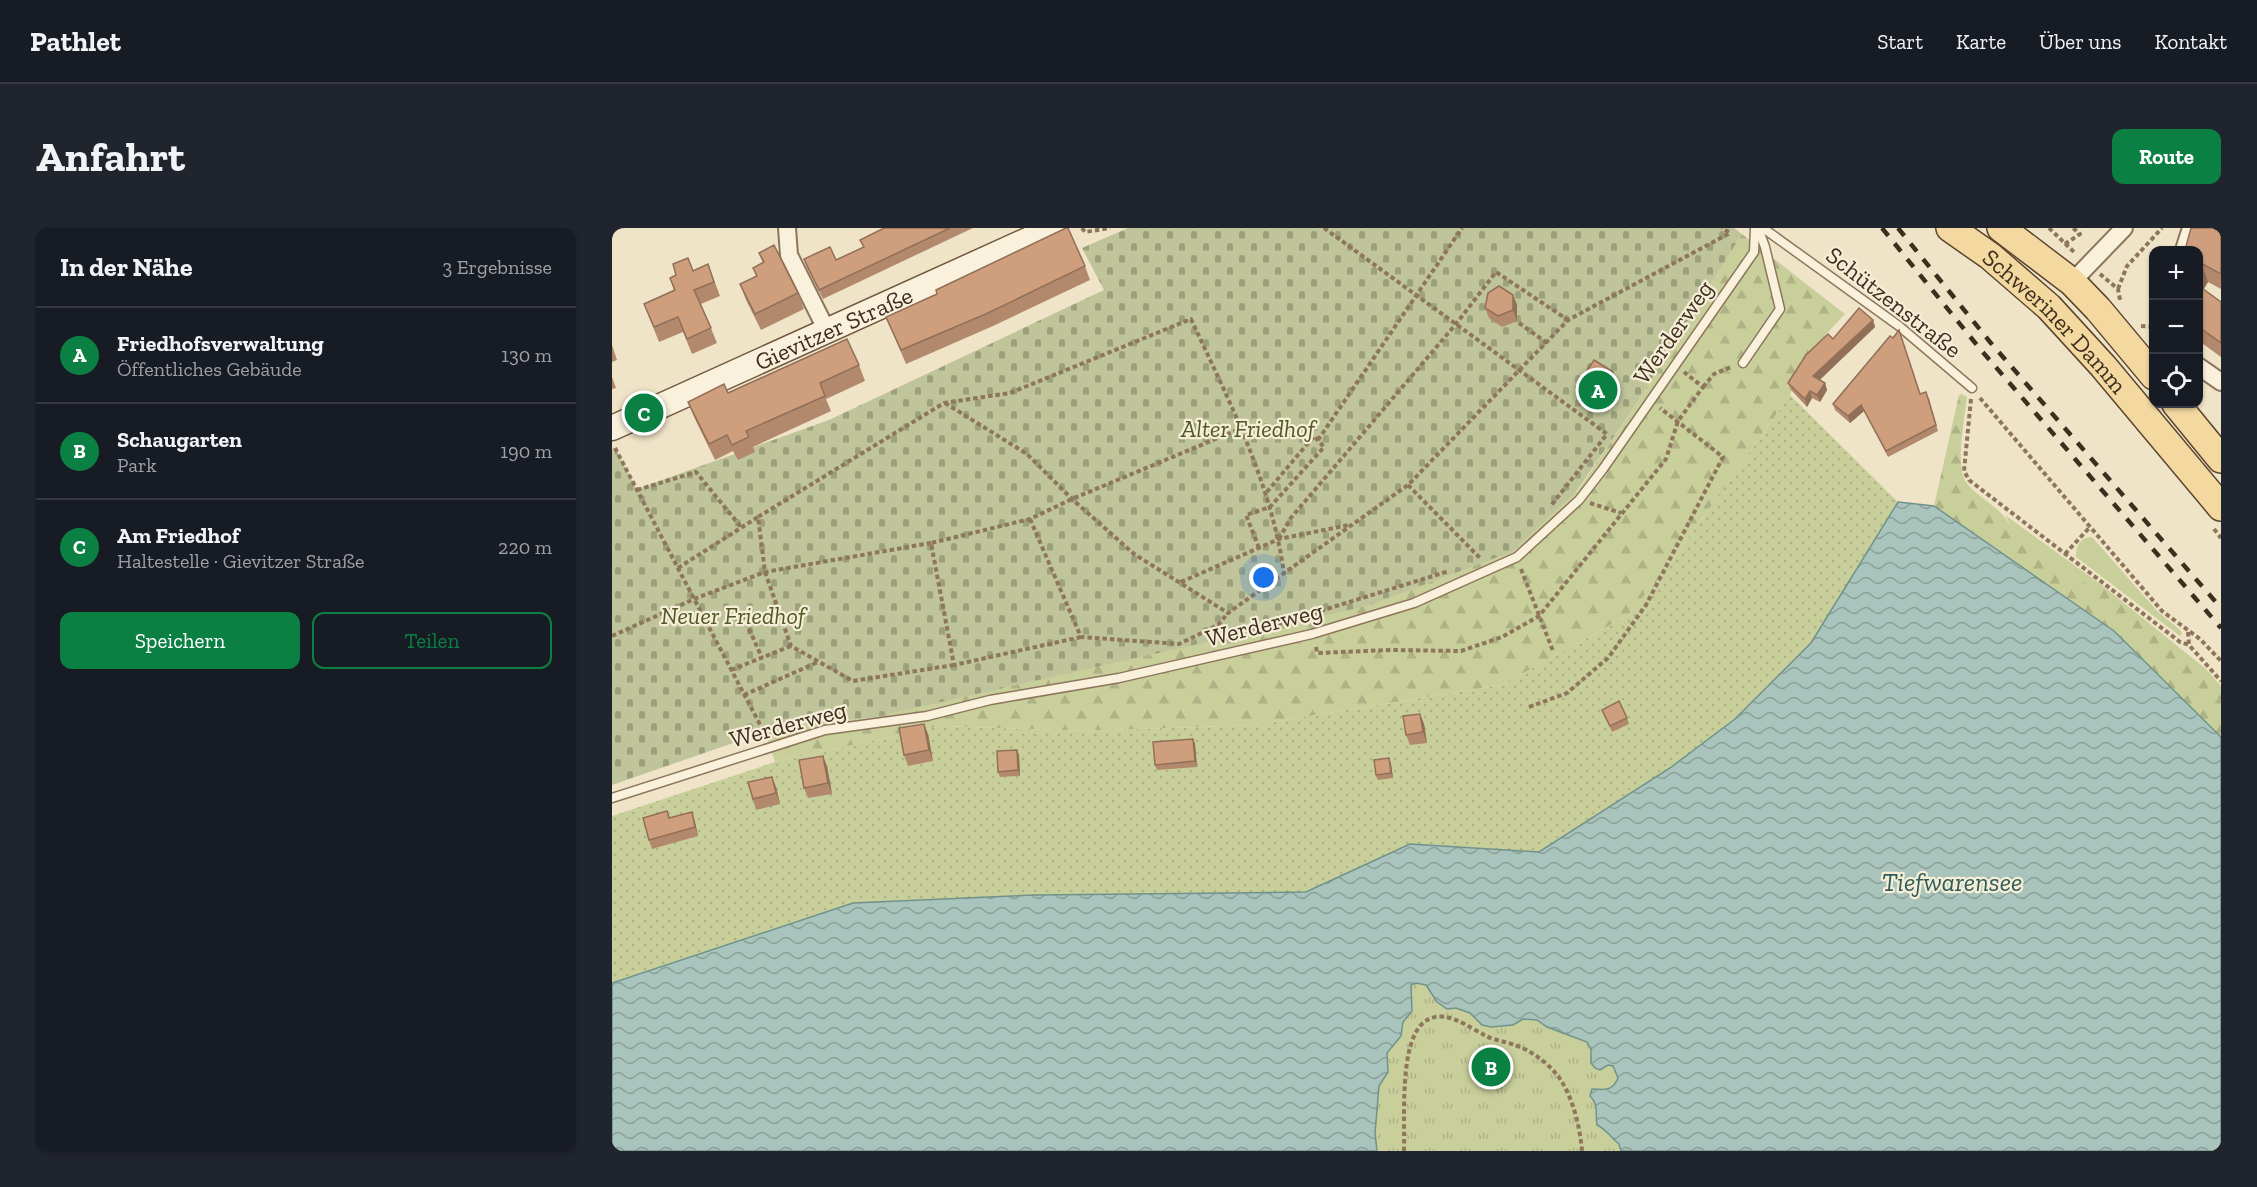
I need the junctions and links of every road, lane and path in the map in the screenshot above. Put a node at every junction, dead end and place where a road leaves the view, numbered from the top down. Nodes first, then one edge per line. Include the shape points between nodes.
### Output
1 (787, 228) edge
2 (1054, 228) edge
3 (1082, 228) edge
4 (1110, 228) edge
5 (1324, 228) edge
6 (1462, 228) edge
7 (1722, 228) edge
8 (1756, 228) edge
9 (1763, 228) edge
10 (1950, 228) edge
11 (2001, 228) edge
12 (2049, 228) edge
13 (2073, 228) edge
14 (2086, 228) edge
15 (2124, 228) edge
16 (2162, 228) edge
17 (2191, 228) edge
18 (2080, 234) junction
19 (2185, 246) edge
20 (2072, 282) junction
21 (2118, 289) dead end
22 (1416, 295) junction
23 (2049, 307) junction
24 (1568, 320) junction
25 (1519, 323) dead end
26 (1456, 324) junction
27 (827, 331) junction
28 (1547, 343) junction
29 (1743, 363) joint
30 (1674, 364) junction
31 (2203, 369) edge
32 (2149, 370) edge
33 (1520, 371) junction
34 (2221, 382) edge
35 (1703, 387) junction
36 (1972, 388) junction
37 (1650, 400) junction
38 (944, 403) junction
39 (2179, 408) edge
40 (1678, 421) junction
41 (612, 428) edge
42 (1242, 428) junction
43 (1318, 440) junction
44 (612, 442) edge
45 (2221, 459) edge
46 (1408, 485) junction
47 (637, 490) junction
48 (1265, 493) junction
49 (1072, 499) junction
50 (1579, 500) junction
51 (1270, 507) junction
52 (2221, 507) edge
53 (1546, 512) dead end
54 (1621, 513) junction
55 (758, 517) junction
56 (1030, 519) junction
57 (1353, 524) junction
58 (741, 527) junction
59 (2090, 527) junction
60 (1280, 539) junction
61 (931, 543) junction
62 (1259, 548) junction
63 (2065, 554) junction
64 (1517, 557) junction
65 (1471, 564) dead end
66 (1460, 567) dead end
67 (678, 568) junction
68 (765, 572) junction
69 (1284, 573) junction
70 (1180, 582) junction
71 (694, 599) junction
72 (1228, 613) junction
73 (743, 615) dead end
74 (1539, 616) junction
75 (1218, 625) junction
76 (2188, 632) junction
77 (1312, 633) junction
78 (1248, 634) dead end
79 (612, 636) edge
80 (1081, 637) junction
81 (1237, 637) dead end
82 (2189, 645) junction
83 (791, 646) junction
84 (1552, 651) dead end
85 (762, 658) junction
86 (2221, 661) edge
87 (819, 662) junction
88 (954, 664) junction
89 (731, 670) junction
90 (2221, 681) edge
91 (744, 695) junction
92 (1529, 707) dead end
93 (765, 732) dead end
94 (612, 798) edge
95 (1404, 1151) edge
96 (1582, 1151) edge

1 - 27 street via 789,255
2 - 27 main road, Gievitzer Straße
3 - 4 path via 1085,232
5 - 22 path
6 - 22 path
7 - 24 path via 1730,233
8 - 29 lane via 1765,247 1780,309
8 - 30 lane, Werderweg via 1754,252
9 - 36 lane, Schützenstraße via 1899,326
10 - 23 main road, Schweriner Damm via 1990,256
11 - 20 main road, Schweriner Damm
12 - 18 path via 2065,244
13 - 18 path
14 - 18 path
15 - 20 street
16 - 21 path via 2127,266
17 - 19 street
20 - 23 main road
20 - 32 main road, Schweriner Damm
22 - 26 path
22 - 43 path
23 - 52 main road, Schweriner Damm
24 - 26 path via 1496,273
24 - 28 path
25 - 28 path
26 - 33 path
26 - 60 path via 1290,519
27 - 41 main road, Gievitzer Straße
28 - 33 path
29 - 35 path via 1714,374
30 - 35 path
30 - 37 lane, Werderweg
31 - 34 street
33 - 46 path
33 - 53 path via 1607,434
35 - 40 path
36 - 59 path
36 - 63 path via 1964,471 1969,480
37 - 40 path
37 - 50 lane, Werderweg
38 - 42 path via 1010,393 1191,319
38 - 49 path via 1027,454
38 - 55 path
39 - 45 main road
40 - 54 path via 1666,459
40 - 92 path via 1723,457 1652,594 1608,658 1567,693
42 - 48 path
42 - 49 path
43 - 48 path via 1314,436
43 - 51 path via 1324,447
44 - 47 path
46 - 57 path
46 - 65 path via 1482,560
47 - 58 path via 696,472
47 - 67 path
48 - 51 path
49 - 56 path
49 - 70 path via 1134,554
50 - 54 path
50 - 64 lane, Werderweg
51 - 60 path
51 - 62 path via 1246,515
54 - 74 path
55 - 58 path
55 - 68 path
56 - 61 path
56 - 80 path
57 - 60 path
57 - 69 path
58 - 67 path
59 - 63 path
59 - 76 path via 2162,611
60 - 62 path
60 - 69 path
61 - 68 path
61 - 88 path
62 - 70 path
63 - 82 path
64 - 74 path
64 - 77 lane, Werderweg via 1414,603
66 - 78 path
67 - 71 path
68 - 71 path
68 - 83 path
69 - 72 path
70 - 72 path
71 - 79 path
71 - 89 path
72 - 75 path
73 - 85 path
74 - 77 path via 1502,637 1461,651 1317,653
74 - 84 path
75 - 80 path via 1179,644
75 - 81 path via 1226,641
76 - 82 path
76 - 86 path
77 - 94 lane, Werderweg via 1119,678 990,700 927,716 825,730
80 - 88 path
82 - 90 path
83 - 85 path
83 - 87 path
85 - 89 path
87 - 88 path via 853,681
87 - 91 path
89 - 91 path
91 - 93 path
95 - 96 path via 1404,1083 1413,1037 1422,1023 1444,1017 1460,1020 1487,1037 1522,1047 1543,1061 1562,1081 1580,1127

